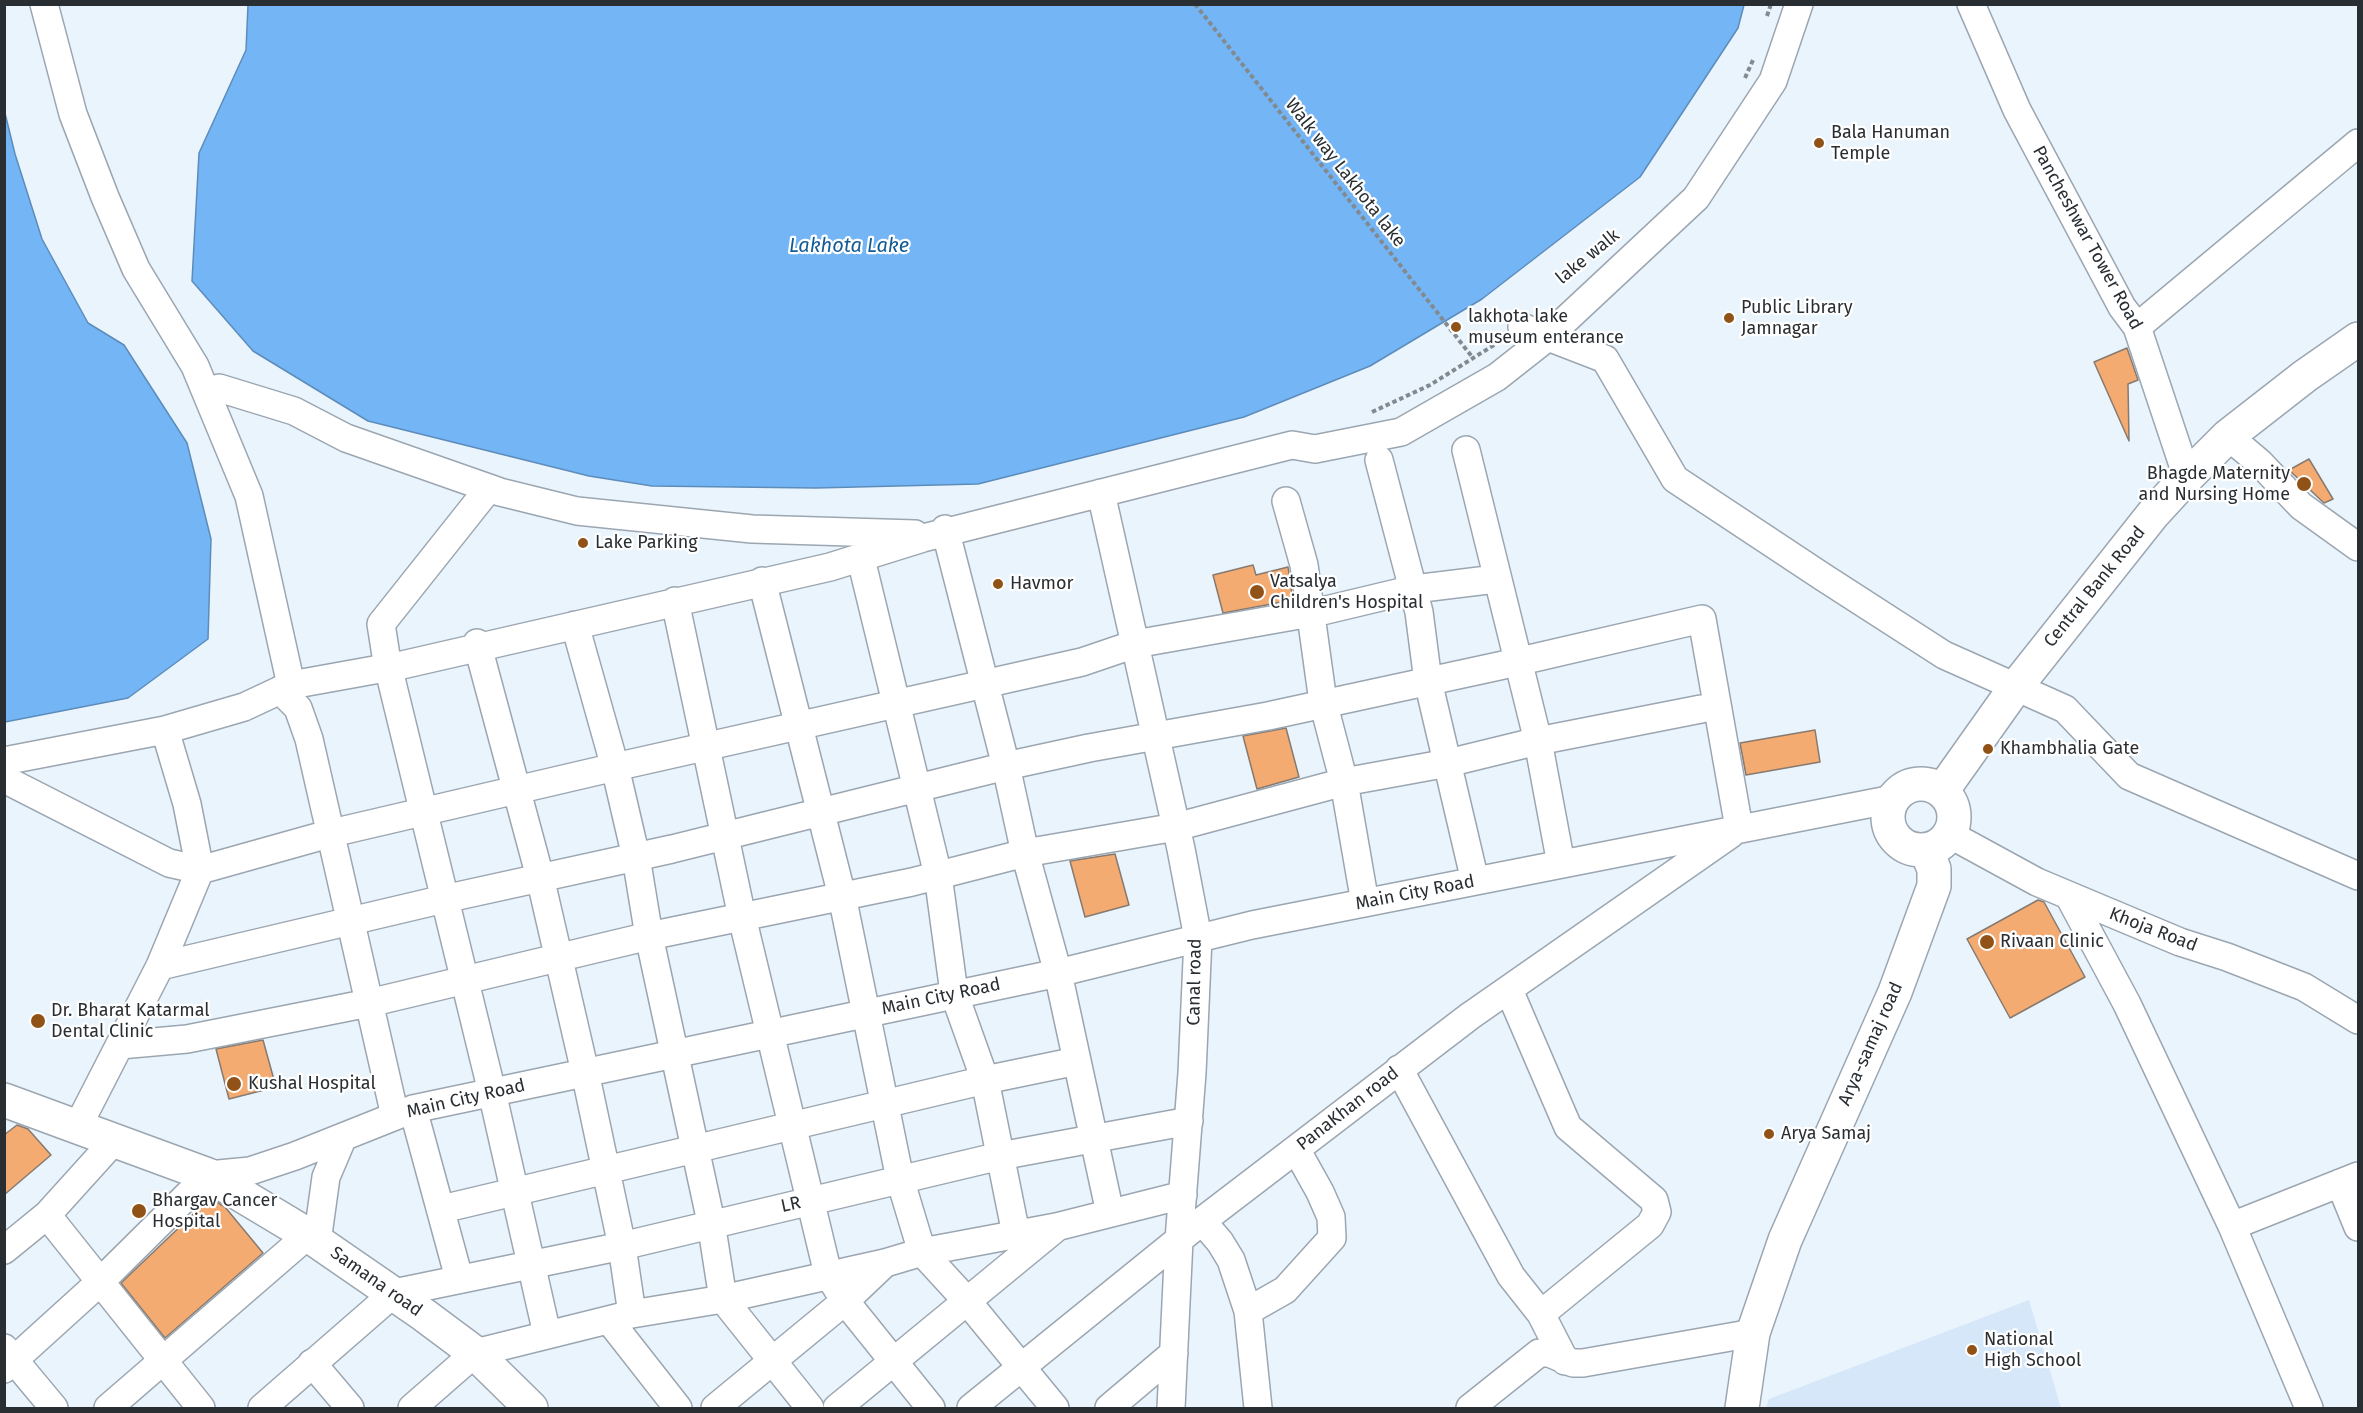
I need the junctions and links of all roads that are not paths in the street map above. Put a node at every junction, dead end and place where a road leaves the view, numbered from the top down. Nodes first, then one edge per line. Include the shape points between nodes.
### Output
1 (44, 4) edge
2 (1798, 4) edge
3 (1971, 4) edge
4 (2358, 142) edge
5 (2137, 327) junction
6 (1535, 332) junction
7 (2358, 339) edge
8 (219, 388) dead end
9 (1320, 429) dead end
10 (2228, 436) junction
11 (1466, 450) dead end
12 (1379, 460) dead end
13 (2187, 477) junction
14 (489, 488) junction
15 (1101, 493) junction
16 (1286, 501) dead end
17 (945, 531) junction
18 (2358, 547) edge
19 (861, 559) junction
20 (1497, 579) junction
21 (762, 581) junction
22 (1414, 589) junction
23 (675, 602) junction
24 (1309, 613) junction
25 (575, 625) junction
26 (1134, 644) junction
27 (478, 645) junction
28 (1517, 662) junction
29 (388, 665) junction
30 (1428, 681) junction
31 (985, 684) junction
32 (2015, 687) junction
33 (286, 688) junction
34 (1323, 702) junction
35 (896, 704) junction
36 (1701, 709) dead end
37 (800, 724) junction
38 (165, 730) junction
39 (1156, 738) junction
40 (1538, 741) junction
41 (704, 746) junction
42 (4, 761) edge
43 (1448, 763) junction
44 (615, 766) junction
45 (1006, 766) junction
46 (4, 778) edge
47 (1344, 782) junction
48 (915, 788) junction
49 (516, 790) junction
50 (1942, 790) junction
51 (1893, 799) junction
52 (821, 811) junction
53 (424, 812) junction
54 (1176, 827) junction
55 (1739, 828) junction
56 (332, 833) junction
57 (724, 834) junction
58 (1938, 842) junction
59 (1025, 853) junction
60 (636, 857) junction
61 (1561, 864) junction
62 (200, 870) junction
63 (938, 875) junction
64 (2358, 876) edge
65 (540, 877) junction
66 (1475, 881) junction
67 (842, 896) junction
68 (2069, 896) junction
69 (444, 899) junction
70 (1365, 903) junction
71 (742, 917) junction
72 (349, 921) junction
73 (649, 936) junction
74 (1198, 938) junction
75 (558, 957) junction
76 (160, 966) junction
77 (1058, 973) junction
78 (464, 979) junction
79 (1509, 990) junction
80 (954, 993) junction
81 (369, 1003) junction
82 (867, 1012) junction
83 (2358, 1020) edge
84 (770, 1032) junction
85 (120, 1045) junction
86 (675, 1053) junction
87 (1077, 1061) junction
88 (1399, 1069) junction
89 (585, 1072) junction
90 (985, 1080) junction
91 (492, 1092) junction
92 (5, 1101) edge
93 (885, 1106) junction
94 (404, 1113) junction
95 (1189, 1121) junction
96 (78, 1126) junction
97 (793, 1127) junction
98 (343, 1137) junction
99 (1094, 1140) junction
100 (113, 1142) junction
101 (1296, 1149) junction
102 (696, 1150) junction
103 (1000, 1156) junction
104 (606, 1171) junction
105 (208, 1175) junction
106 (900, 1179) junction
107 (2349, 1180) edge
108 (513, 1192) junction
109 (1183, 1195) junction
110 (811, 1200) junction
111 (442, 1209) junction
112 (1110, 1213) junction
113 (47, 1215) junction
114 (1202, 1221) junction
115 (711, 1222) junction
116 (2232, 1226) junction
117 (1056, 1227) junction
118 (2358, 1227) edge
119 (1016, 1234) junction
120 (313, 1238) junction
121 (1179, 1240) junction
122 (622, 1246) junction
123 (4, 1250) edge
124 (921, 1252) junction
125 (885, 1263) junction
126 (530, 1265) junction
127 (828, 1274) junction
128 (459, 1278) junction
129 (100, 1282) junction
130 (394, 1293) junction
131 (723, 1299) junction
132 (845, 1301) junction
133 (967, 1301) junction
134 (1248, 1311) junction
135 (1541, 1314) junction
136 (620, 1317) junction
137 (1754, 1333) junction
138 (547, 1334) junction
139 (475, 1353) junction
140 (1174, 1353) junction
141 (8, 1359) edge
142 (894, 1360) junction
143 (164, 1361) junction
144 (772, 1361) junction
145 (1565, 1361) junction
146 (312, 1364) junction
147 (1021, 1368) junction
148 (54, 1408) edge
149 (108, 1408) edge
150 (201, 1408) edge
151 (262, 1408) edge
152 (350, 1408) edge
153 (412, 1408) edge
154 (531, 1408) edge
155 (678, 1408) edge
156 (715, 1408) edge
157 (810, 1408) edge
158 (837, 1408) edge
159 (931, 1408) edge
160 (971, 1408) edge
161 (1054, 1408) edge
162 (1109, 1408) edge
163 (1171, 1408) edge
164 (1258, 1408) edge
165 (1470, 1408) edge
166 (1742, 1408) edge
167 (2310, 1408) edge

1 - 33 street via 73,114 105,197 136,269 195,366 249,496
2 - 6 street via 1773,81 1696,198
3 - 5 street, Pancheshwar Tower Road via 2018,110 2122,307
4 - 5 street
5 - 13 street, Pancheshwar Tower Road
6 - 15 street via 1497,377 1401,432 1315,449 1292,445
6 - 32 street via 1605,359 1676,479 1944,655
7 - 10 main road, Central Bank Road
8 - 14 street via 294,411 346,438
9 - 15 street
10 - 13 main road, Central Bank Road
10 - 18 street via 2301,506
11 - 20 street
12 - 22 street
13 - 32 main road, Central Bank Road
14 - 17 street via 578,512 741,528 925,534
14 - 29 street via 381,624
15 - 17 street
15 - 26 street, Canal road
16 - 24 street via 1304,565
17 - 19 street
17 - 31 street
19 - 21 street
19 - 35 street
20 - 22 street
20 - 28 street
21 - 23 street
21 - 37 street
22 - 24 street
22 - 30 street
23 - 25 street
23 - 41 street
24 - 26 street
24 - 34 street
25 - 27 street
25 - 44 street
26 - 31 street via 1082,662
26 - 39 street, Canal road
27 - 29 street
27 - 49 street
28 - 30 street
28 - 40 street
28 - 55 street via 1701,619
29 - 33 street
29 - 53 street
30 - 34 street
30 - 43 street
31 - 35 street
31 - 45 street
32 - 50 main road, Central Bank Road
32 - 64 street via 2065,709 2129,776
33 - 38 street via 211,718
33 - 56 street via 304,721
34 - 39 street
34 - 47 street
35 - 37 street
35 - 48 street
36 - 40 street
37 - 41 street
37 - 52 street
38 - 42 street
38 - 62 street via 187,804
39 - 45 street
39 - 54 street, Canal road
40 - 43 street
40 - 61 street
41 - 44 street
41 - 57 street
43 - 47 street
43 - 66 street
44 - 49 street
44 - 60 street
45 - 48 street
45 - 59 street
46 - 62 street via 169,863
47 - 54 street
47 - 70 street
48 - 52 street
48 - 63 street
49 - 53 street
49 - 65 street
50 - 51 main road via 1921,783 1910,785
50 - 58 main road via 1954,809 1954,820
51 - 55 street, Main City Road
51 - 58 main road via 1887,819 1890,830 1905,846
52 - 57 street
52 - 67 street
53 - 56 street
53 - 69 street
54 - 59 street
54 - 74 street, Canal road
55 - 61 street, Main City Road
55 - 79 street, PanaKhan road
56 - 62 street
56 - 72 street
57 - 60 street
57 - 71 street
58 - 68 street, Khoja Road
58 - 137 main road, Arya-samaj road via 1934,886 1920,927 1785,1240
59 - 63 street
59 - 77 street
60 - 65 street
60 - 73 street
61 - 66 street, Main City Road
62 - 76 street
63 - 67 street
63 - 80 street
65 - 69 street
65 - 75 street
66 - 70 street, Main City Road
67 - 71 street
67 - 82 street
68 - 83 street, Khoja Road via 2304,987
68 - 116 street via 2127,1004
69 - 72 street
69 - 78 street
70 - 74 street, Main City Road
71 - 73 street
71 - 84 street
72 - 76 street
72 - 81 street
73 - 75 street
73 - 86 street
74 - 77 street, Main City Road
74 - 95 street, Canal road
75 - 78 street
75 - 89 street
76 - 85 street
77 - 80 street, Main City Road
77 - 87 street
78 - 81 street
78 - 91 street
79 - 88 street, PanaKhan road
79 - 135 street via 1568,1127 1654,1200 1657,1212 1650,1225
80 - 82 street, Main City Road
80 - 90 street
81 - 85 street via 187,1040
81 - 94 street
82 - 84 street, Main City Road
82 - 93 street
84 - 86 street, Main City Road
84 - 97 street
85 - 96 street
86 - 89 street, Main City Road
86 - 102 street
87 - 90 street
87 - 99 street
88 - 101 street, PanaKhan road
88 - 135 street via 1511,1276
89 - 91 street, Main City Road
89 - 104 street
90 - 93 street
90 - 103 street
91 - 94 street, Main City Road
91 - 108 street
92 - 96 main road, Main City Road
93 - 97 street
93 - 106 street
94 - 98 street, Main City Road
94 - 111 street
95 - 99 street, LR
95 - 109 street, Canal road
96 - 100 main road, Main City Road
97 - 102 street
97 - 110 street
98 - 105 street, Main City Road via 250,1171
98 - 120 street via 326,1177
99 - 103 street, LR
99 - 112 street
100 - 105 main road, Main City Road
100 - 113 street
101 - 114 street, PanaKhan road
101 - 134 street via 1327,1209 1334,1229 1332,1238 1285,1290
102 - 104 street
102 - 115 street
103 - 106 street, LR
103 - 119 street
104 - 108 street
104 - 122 street
105 - 120 main road, Samana road
105 - 129 street
106 - 110 street, LR
106 - 124 street
107 - 116 street
107 - 118 street
108 - 111 street
108 - 126 street
109 - 112 street
109 - 121 street, Canal road
110 - 115 street, LR
110 - 127 street
111 - 128 street
112 - 117 street
113 - 123 street
113 - 129 street
114 - 121 street, PanaKhan road
114 - 134 street via 1231,1260
115 - 122 street, LR
115 - 131 street
116 - 167 street
117 - 119 street
117 - 133 street
119 - 124 street
120 - 130 main road, Samana road
120 - 143 street
121 - 140 street, Canal road
121 - 147 street, PanaKhan road
122 - 126 street, LR
122 - 136 street
124 - 125 street
124 - 133 street
125 - 127 street
125 - 132 street
126 - 128 street, LR
126 - 138 street
127 - 131 street
127 - 132 street
128 - 130 street, LR
129 - 141 street
129 - 143 street
130 - 139 main road, Samana road
130 - 146 street
131 - 136 street
131 - 144 street
132 - 142 street
132 - 144 street
133 - 142 street
133 - 147 street
134 - 164 street
135 - 145 street
136 - 138 street
136 - 155 street
137 - 145 street via 1583,1363
137 - 166 main road, Arya-samaj road
138 - 139 street
139 - 153 street
139 - 154 main road, Samana road
140 - 162 street
140 - 163 street, Canal road
141 - 148 street
142 - 158 street
142 - 159 street
143 - 149 street
143 - 150 street
144 - 156 street
144 - 157 street
145 - 165 street via 1549,1353 1535,1355
146 - 151 street
146 - 152 street
147 - 160 street, PanaKhan road
147 - 161 street

